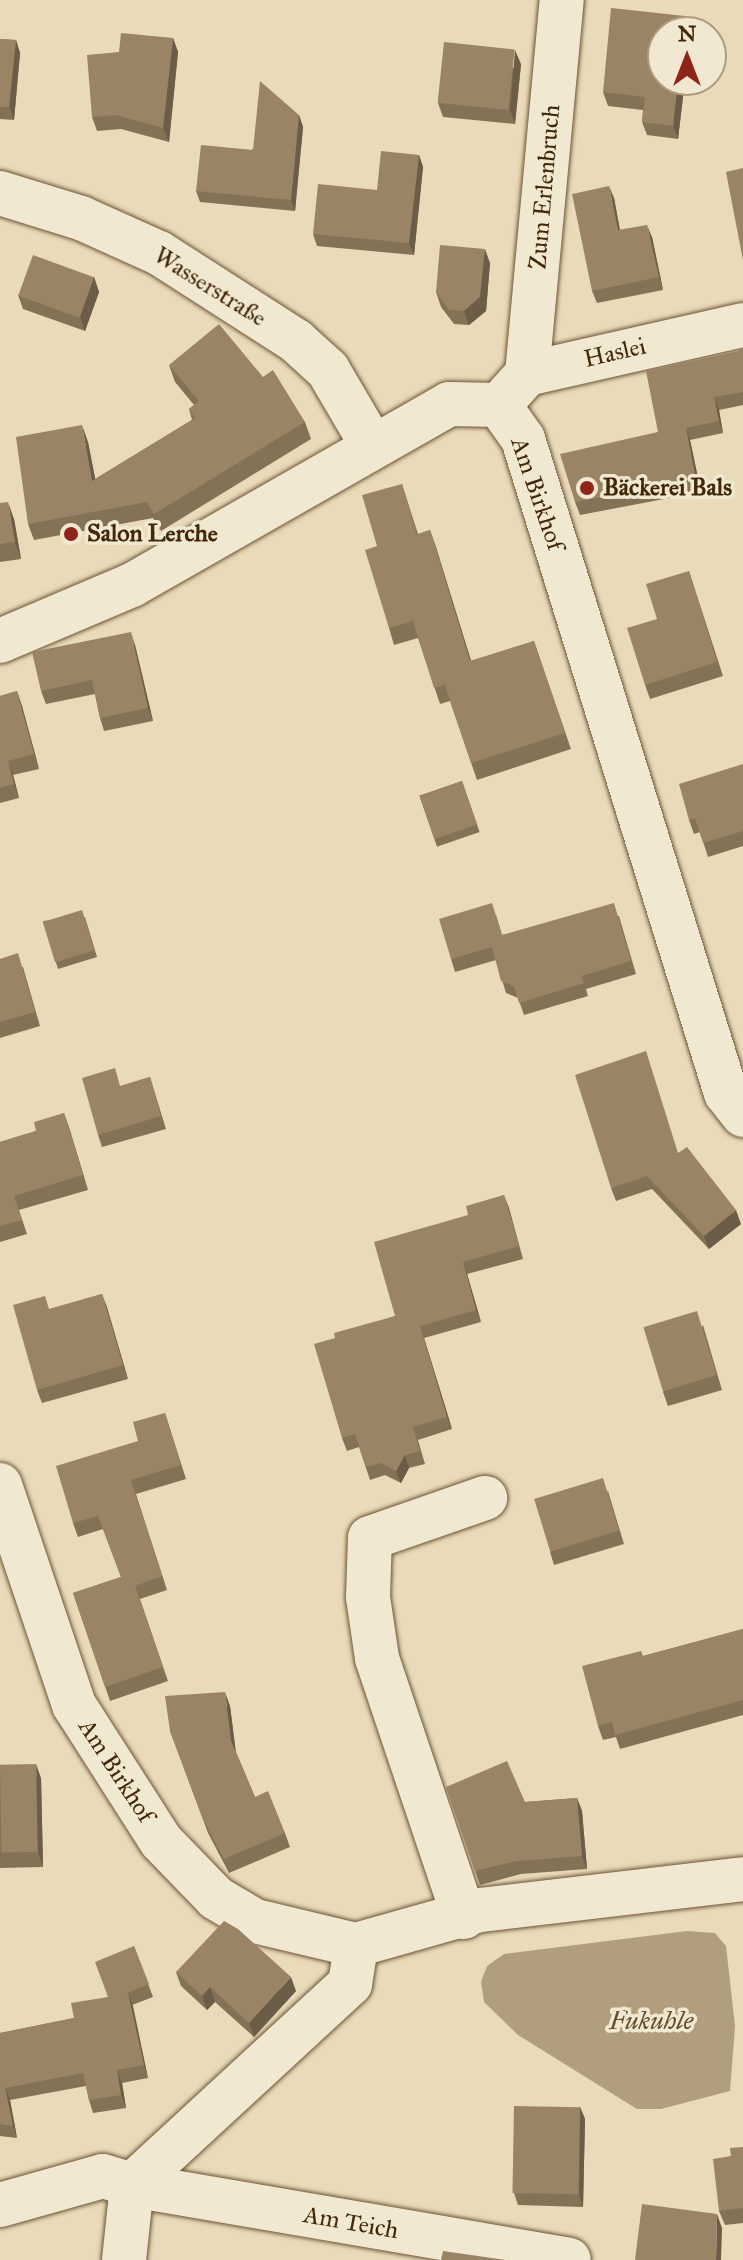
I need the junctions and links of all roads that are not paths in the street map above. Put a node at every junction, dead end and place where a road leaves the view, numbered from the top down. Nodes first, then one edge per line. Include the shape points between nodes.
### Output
1 (562, 0) edge
2 (0, 193) edge
3 (743, 325) edge
4 (513, 389) junction
5 (372, 445) junction
6 (0, 641) edge
7 (743, 1115) edge
8 (0, 1485) edge
9 (485, 1498) dead end
10 (743, 1879) edge
11 (464, 1917) junction
12 (356, 1945) junction
13 (132, 2185) junction
14 (0, 2205) edge
15 (124, 2260) edge
16 (569, 2260) edge

1 - 4 street, Zum Erlenbruch
2 - 5 street, Wasserstraße via 81,218 159,253 296,341 328,370
3 - 4 street, Haslei
4 - 5 street via 449,404
4 - 7 street, Am Birkhof via 523,439 726,1093
5 - 6 street via 132,585
8 - 12 street, Am Birkhof via 74,1705 161,1841 216,1898 255,1921
9 - 11 street via 370,1538 368,1597 377,1658
10 - 11 street, Am Birkhof via 480,1910
11 - 12 street, Am Birkhof
12 - 13 street via 350,1984
13 - 14 street, Am Teich via 103,2176
13 - 15 street
13 - 16 street, Am Teich

